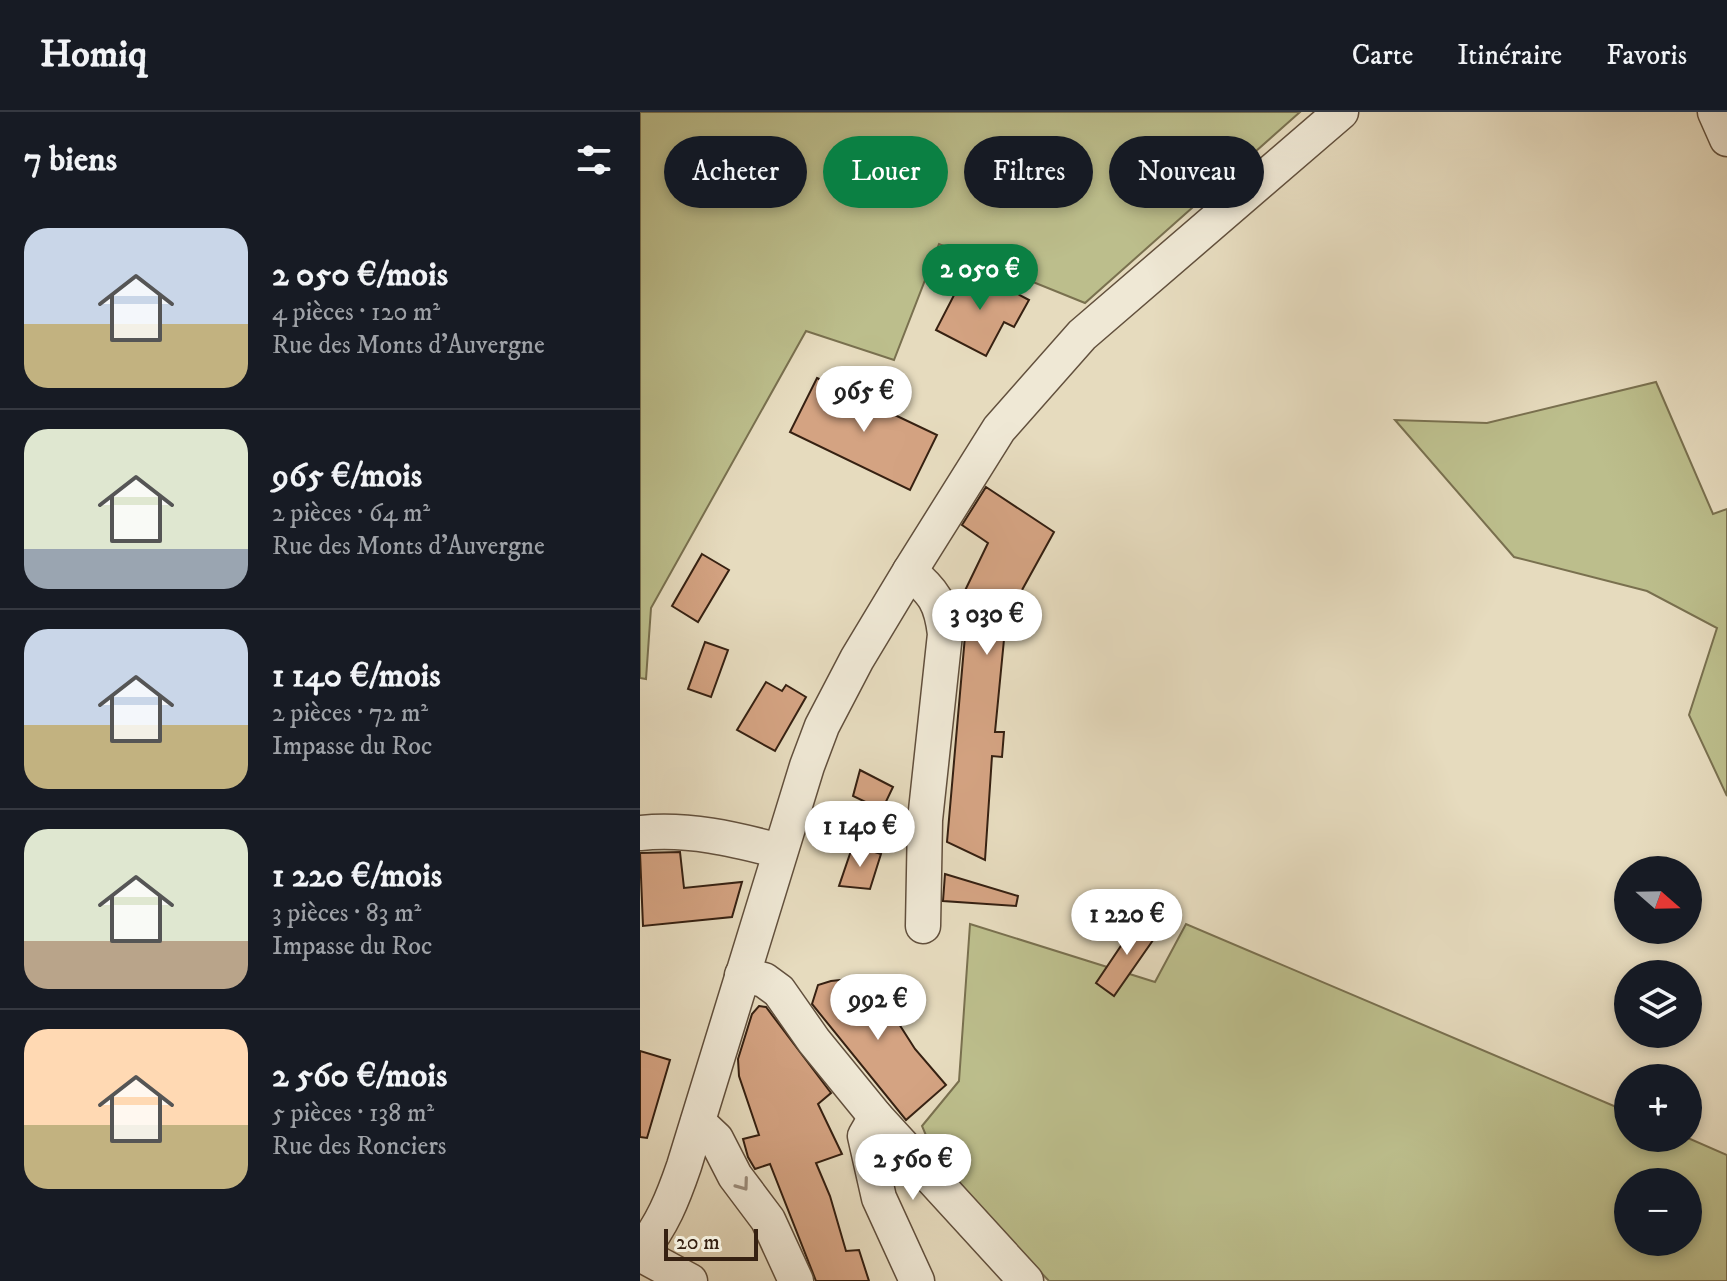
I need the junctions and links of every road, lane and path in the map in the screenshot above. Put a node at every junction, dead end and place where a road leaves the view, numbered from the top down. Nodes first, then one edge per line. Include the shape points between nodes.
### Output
1 (1341, 112) edge
2 (1715, 112) edge
3 (1727, 139) edge
4 (910, 571) junction
5 (640, 833) edge
6 (780, 851) junction
7 (923, 926) dead end
8 (742, 975) junction
9 (876, 1117) junction
10 (698, 1122) junction
11 (640, 1253) edge
12 (690, 1281) edge
13 (796, 1281) edge
14 (917, 1281) edge
15 (1026, 1281) edge

1 - 4 street via 1082,335 999,429
2 - 3 street
4 - 6 street via 822,726
4 - 7 street via 934,594 945,634 925,820
5 - 6 street via 710,835
6 - 8 street
8 - 9 street via 764,980 779,991
8 - 10 street
9 - 14 street via 865,1136 879,1198
9 - 15 street
10 - 11 street via 670,1207
10 -> 13 street via 716,1139 768,1220
11 - 12 street

